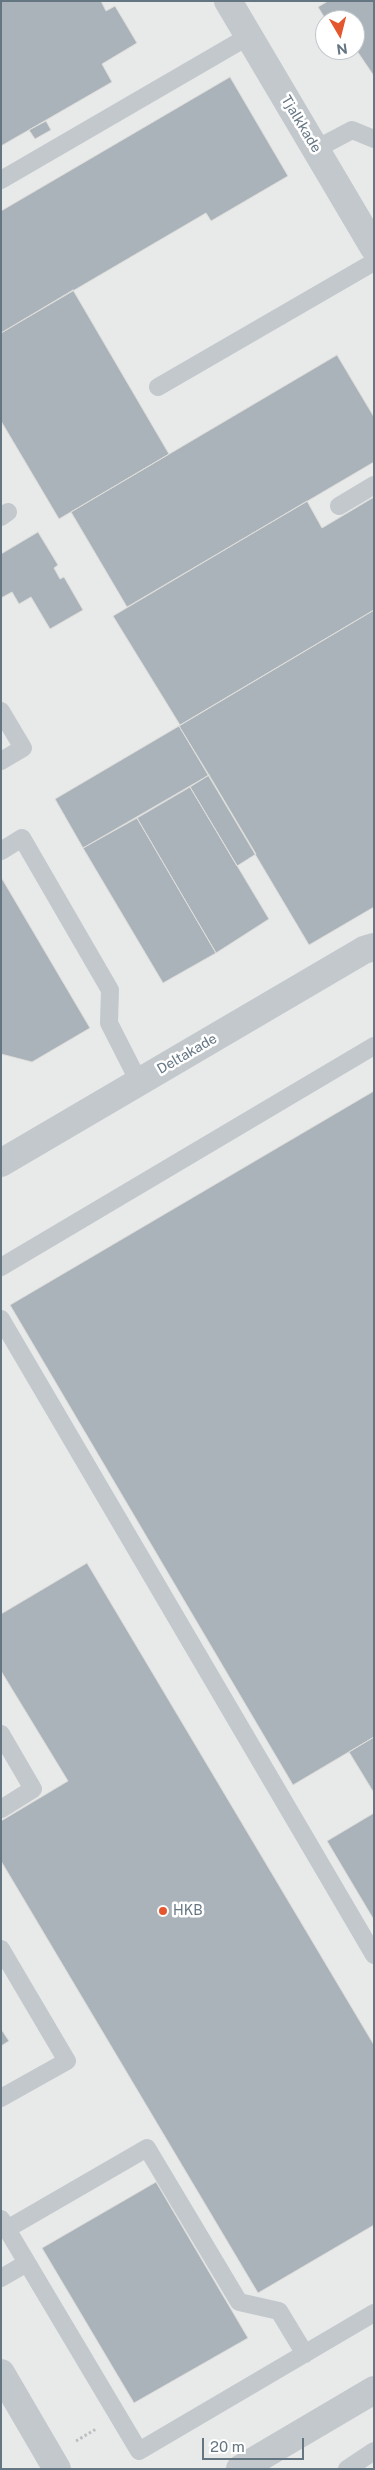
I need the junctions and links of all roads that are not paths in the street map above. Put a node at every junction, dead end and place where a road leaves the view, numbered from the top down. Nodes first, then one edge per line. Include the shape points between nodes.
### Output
1 (228, 1) edge
2 (248, 36) junction
3 (374, 139) edge
4 (316, 149) junction
5 (1, 180) edge
6 (374, 248) edge
7 (374, 262) edge
8 (158, 387) dead end
9 (374, 485) edge
10 (339, 506) dead end
11 (1, 711) edge
12 (1, 761) edge
13 (1, 851) edge
14 (374, 947) edge
15 (374, 1046) edge
16 (139, 1082) junction
17 (1, 1162) edge
18 (1, 1267) edge
19 (1, 1320) edge
20 (1, 1734) edge
21 (1, 1809) edge
22 (1, 1950) edge
23 (374, 1955) edge
24 (1, 2098) edge
25 (4, 2224) edge
26 (27, 2262) junction
27 (1, 2278) edge
28 (374, 2313) edge
29 (305, 2354) junction
30 (1, 2373) edge
31 (374, 2390) edge
32 (374, 2451) edge
33 (58, 2469) edge
34 (240, 2469) edge
35 (347, 2469) edge

1 - 2 street, Tjalkkade
2 - 4 street, Tjalkkade
2 - 5 lane
3 - 4 lane via 352,130
4 - 6 street, Tjalkkade
7 - 8 lane
9 - 10 lane
11 - 12 lane via 23,748
13 - 16 lane via 22,838 110,990 109,1023
14 - 16 street, Deltakade
15 - 18 lane
16 - 17 street, Deltakade
19 - 23 lane
20 - 21 lane via 33,1789
22 - 24 lane via 67,2061
25 - 26 lane
25 - 29 lane via 147,2148 239,2302 278,2311
26 - 27 lane
26 - 29 lane via 139,2450
28 - 29 lane
30 - 33 street
31 - 34 street
32 - 35 lane

